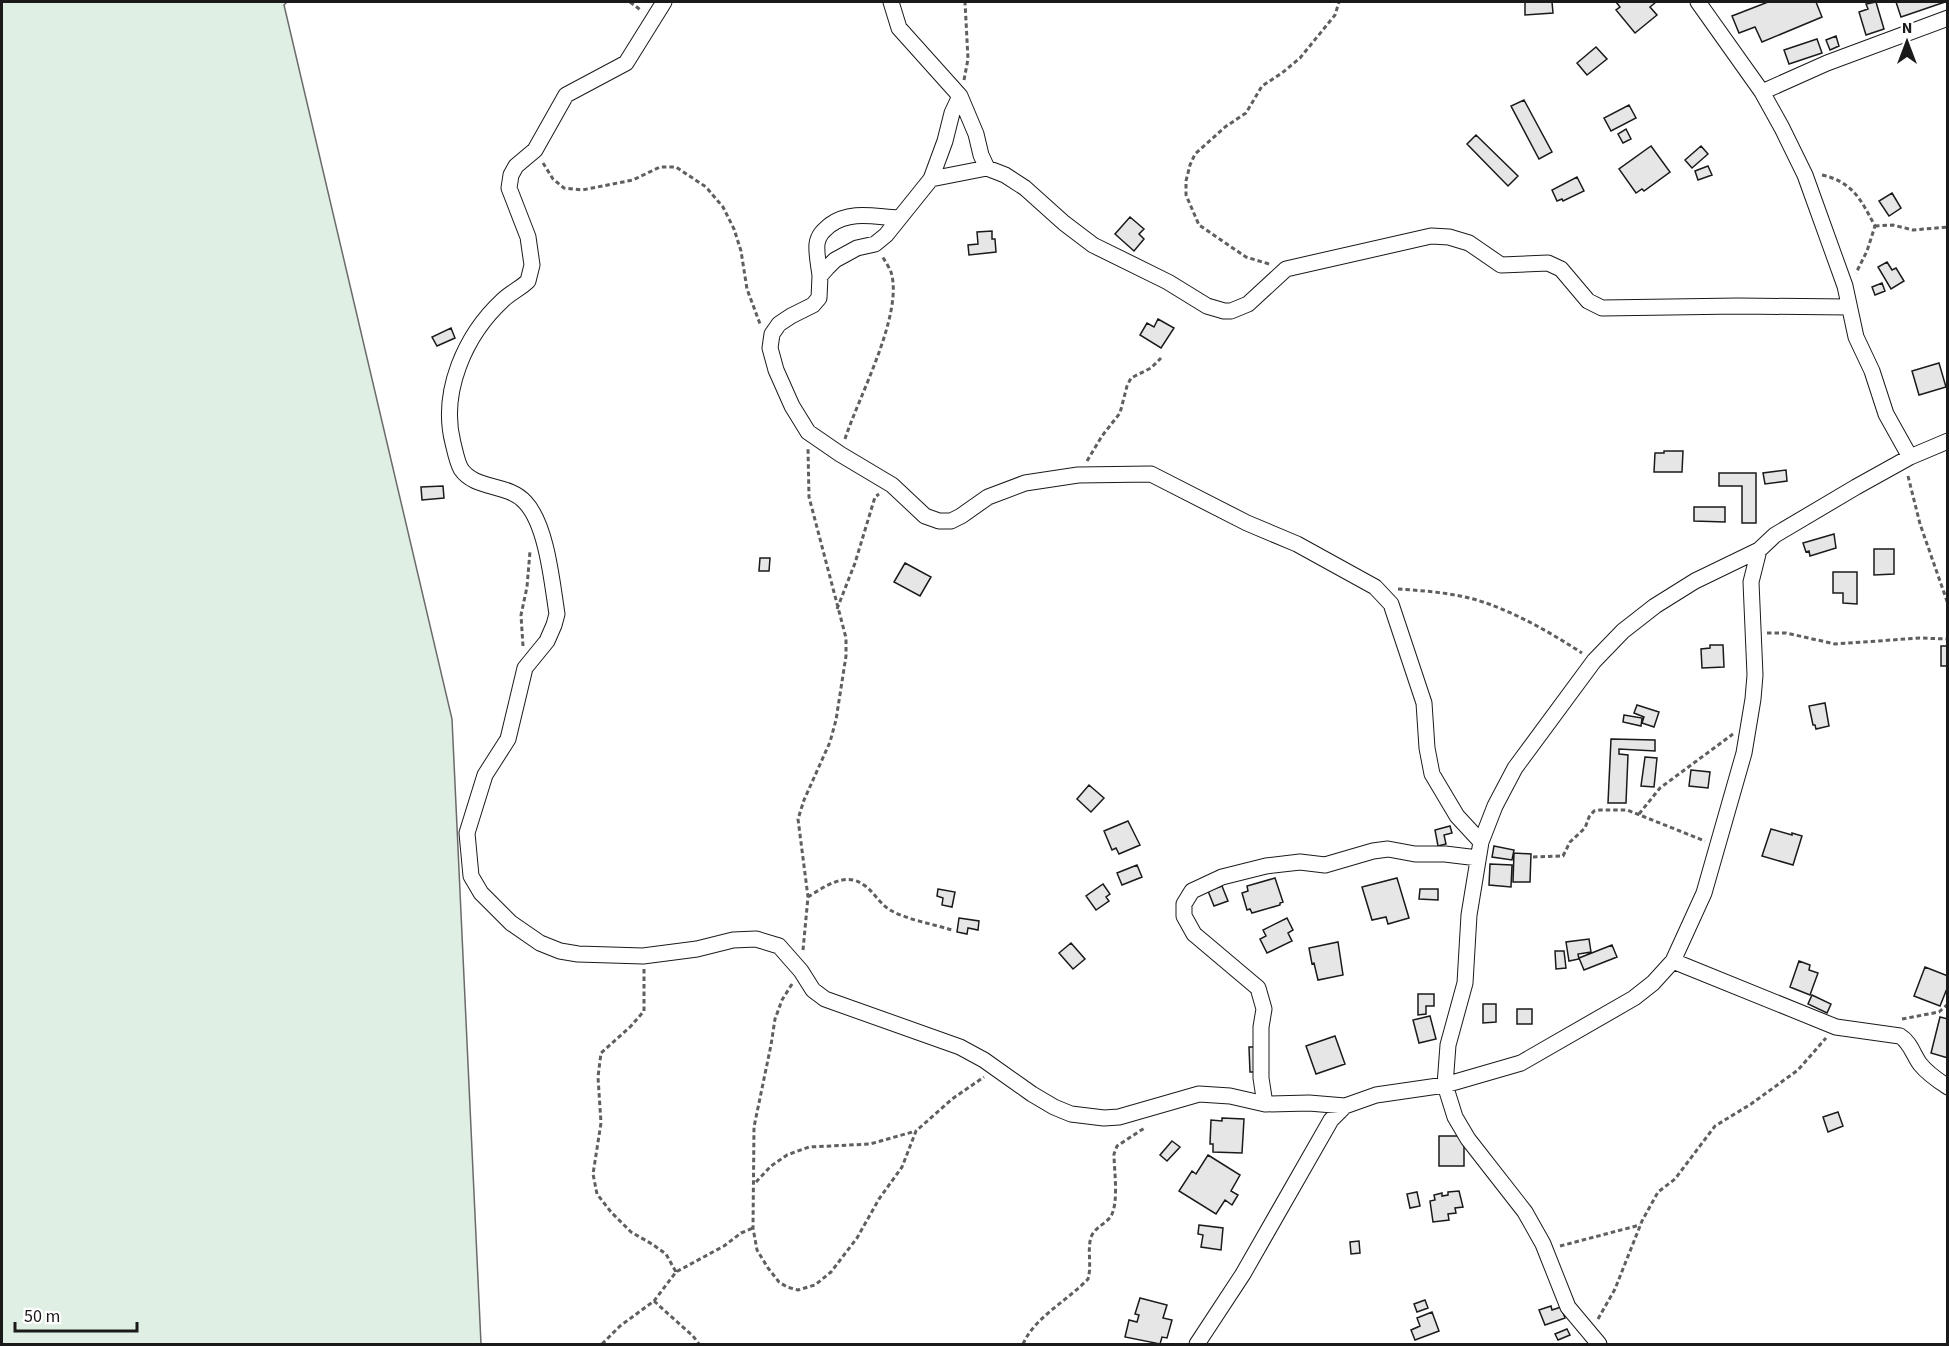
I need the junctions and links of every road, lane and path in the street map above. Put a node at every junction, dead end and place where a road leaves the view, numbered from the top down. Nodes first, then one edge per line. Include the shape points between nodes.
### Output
1 (664, 2) edge
2 (891, 2) edge
3 (965, 2) edge
4 (1339, 2) edge
5 (1698, 2) edge
6 (1947, 18) edge
7 (1762, 92) junction
8 (959, 95) junction
9 (535, 150) junction
10 (987, 168) junction
11 (1805, 175) junction
12 (931, 179) junction
13 (898, 218) junction
14 (1875, 226) junction
15 (1947, 227) edge
16 (875, 244) junction
17 (1286, 269) junction
18 (820, 276) junction
19 (1845, 286) junction
20 (1849, 308) junction
21 (770, 348) junction
22 (1161, 358) dead end
23 (808, 432) junction
24 (1947, 441) edge
25 (840, 454) junction
26 (1907, 458) junction
27 (1078, 475) junction
28 (892, 485) junction
29 (530, 548) dead end
30 (1759, 550) junction
31 (1375, 587) junction
32 (1947, 604) edge
33 (837, 609) junction
34 (1754, 633) junction
35 (1947, 639) edge
36 (1594, 661) junction
37 (525, 668) junction
38 (1750, 722) junction
39 (1639, 814) junction
40 (1718, 845) junction
41 (1479, 850) junction
42 (1533, 857) dead end
43 (808, 897) junction
44 (952, 930) dead end
45 (643, 956) junction
46 (1673, 961) junction
47 (801, 971) junction
48 (1947, 1004) edge
49 (1895, 1021) dead end
50 (1836, 1027) junction
51 (996, 1069) junction
52 (1445, 1084) junction
53 (1947, 1087) edge
54 (1265, 1104) junction
55 (1345, 1106) junction
56 (1152, 1123) dead end
57 (916, 1131) junction
58 (755, 1183) junction
59 (1640, 1225) junction
60 (753, 1228) junction
61 (1547, 1256) junction
62 (676, 1272) junction
63 (654, 1301) junction
64 (1588, 1332) junction
65 (602, 1344) edge
66 (699, 1344) edge
67 (1023, 1344) edge
68 (1197, 1344) edge
69 (1599, 1344) edge

1 - 9 street via 626,63 566,95
2 - 8 street via 899,28
3 - 8 path via 968,59
4 - 17 path via 1335,15 1300,58 1262,86 1246,113 1195,154 1186,181 1186,195 1199,225 1246,257
5 - 7 street
6 - 7 street
7 - 11 street
8 - 10 street
8 - 12 street
9 - 21 path via 553,179 564,188 582,190 633,180 660,166 676,167 706,188 723,207 734,229 747,289
9 - 37 street via 516,166 509,188 528,237 532,265 528,281 503,299 473,335 453,386 449,408 449,427 462,469 471,478 512,492 525,502 543,539 556,614 547,641
10 - 12 street
10 - 17 street via 1025,188 1093,245 1216,310 1231,311 1248,304
11 - 14 path via 1824,175 1844,184 1857,194
11 - 19 street
12 - 13 street
13 - 16 street
13 - 18 street via 854,216 823,230 817,245
14 - 15 path via 1912,230
14 - 19 path via 1856,273
16 - 18 street via 857,248 836,260
16 - 25 path via 891,273 893,298 877,360
17 - 20 street via 1431,236 1449,237 1469,243 1501,265 1548,263 1561,268 1588,301 1602,308
18 - 21 street via 819,298 779,324 772,334
19 - 20 street
20 - 26 street via 1856,337
21 - 23 street via 792,406
22 - 27 path via 1131,378 1120,413
23 - 25 street
23 - 33 path via 809,497
24 - 26 street
25 - 28 street
26 - 30 street via 1775,535
26 - 32 path via 1920,524
27 - 28 street via 1025,483 988,497 951,521 939,522 925,516
27 - 31 street via 1151,474 1298,544
28 - 33 path via 875,497
29 - 37 path via 521,615
30 - 34 street via 1751,582
30 - 36 street via 1695,580 1655,606
31 - 36 path via 1439,592 1485,603 1540,626
31 - 41 street via 1391,604 1420,693 1432,774
33 - 43 path via 846,638 842,690 830,742 798,819
34 - 35 path via 1786,633 1835,644
34 - 38 street
36 - 41 street via 1515,768 1495,806
37 - 45 street via 508,739 485,776 467,833 471,876 481,893 540,943 578,954
38 - 39 path via 1660,788
38 - 40 street
39 - 40 path
39 - 42 path via 1617,809 1594,811 1563,856
40 - 46 street via 1704,893
41 - 52 street via 1469,915 1465,983 1448,1045
41 - 54 street via 1445,854 1373,851 1325,865 1300,862 1266,867 1222,877 1192,891 1184,904 1184,916 1194,934 1258,988 1264,1008 1261,1077
43 - 44 path via 837,880 856,881 894,912
43 - 47 path
45 - 47 street via 756,939 779,946
45 - 62 path via 644,1011 601,1053 601,1123 593,1174 597,1194 610,1212 631,1232 666,1254
46 - 50 street
46 - 52 street via 1634,998 1521,1063
47 - 51 street via 813,990 825,999 960,1047
47 - 58 path via 775,1019 754,1127
48 - 49 path via 1939,1012
50 - 53 street via 1900,1036 1907,1040 1930,1075
50 - 59 path via 1798,1070 1715,1126 1675,1179 1658,1192
51 - 54 street via 1054,1107 1087,1117 1119,1117 1199,1094 1230,1095
51 - 57 path via 952,1099
52 - 55 street via 1376,1095
52 - 61 street via 1455,1117 1468,1139 1525,1212
54 - 55 street
55 - 68 street via 1331,1120 1243,1274
56 - 67 path via 1117,1146 1114,1206 1090,1240 1088,1280 1036,1323
57 - 58 path via 870,1144 809,1147 771,1166
57 - 60 path via 902,1167 857,1238 831,1272 815,1285 798,1290 779,1282 757,1250
58 - 60 path
59 - 61 path via 1559,1246
59 - 64 path via 1604,1311
60 - 62 path
61 - 64 street via 1568,1307
62 - 63 path
63 - 65 path
63 - 66 path
64 - 69 street

